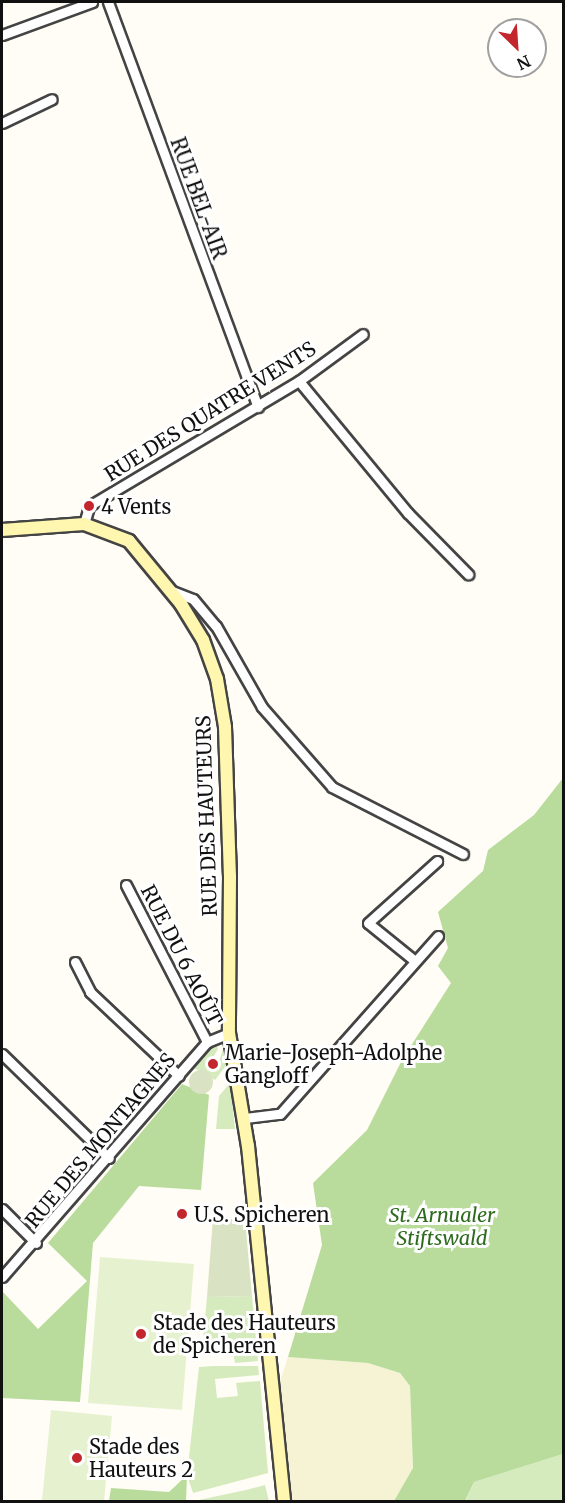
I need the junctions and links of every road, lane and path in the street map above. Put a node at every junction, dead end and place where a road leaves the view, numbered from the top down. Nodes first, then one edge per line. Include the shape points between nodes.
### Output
1 (92, 2) edge
2 (108, 2) edge
3 (2, 35) edge
4 (52, 99) dead end
5 (2, 123) edge
6 (363, 334) dead end
7 (299, 381) junction
8 (258, 407) junction
9 (84, 524) junction
10 (2, 530) edge
11 (468, 574) dead end
12 (172, 591) junction
13 (463, 854) dead end
14 (437, 861) dead end
15 (126, 885) dead end
16 (438, 936) dead end
17 (415, 961) junction
18 (75, 962) dead end
19 (229, 1033) junction
20 (207, 1042) junction
21 (2, 1054) edge
22 (179, 1076) junction
23 (245, 1118) junction
24 (109, 1158) junction
25 (2, 1209) edge
26 (36, 1243) junction
27 (2, 1277) edge
28 (284, 1502) edge

1 - 3 street
2 - 8 street, RUE BEL-AIR
4 - 5 street
6 - 7 street, RUE DES QUATRE VENTS
7 - 8 street, RUE DES QUATRE VENTS
7 - 11 street via 408,513
8 - 9 street, RUE DES QUATRE VENTS via 89,506
9 - 10 street, RUE DES HAUTEURS
9 - 12 street, RUE DES HAUTEURS via 129,540
12 - 13 street via 193,599 216,626 262,707 332,787
12 - 19 street, RUE DES HAUTEURS via 203,640 225,727
14 - 17 street via 369,923
15 - 20 street, RUE DU 6 AOÛT
16 - 17 street
17 - 23 street via 280,1114
18 - 22 street via 94,997
19 - 20 street, RUE DES MONTAGNES
19 - 23 street, RUE DES HAUTEURS
20 - 22 street, RUE DES MONTAGNES
21 - 24 street
22 - 24 street, RUE DES MONTAGNES
23 - 28 street, RUE DES HAUTEURS
24 - 26 street, RUE DES MONTAGNES
25 - 26 street
26 - 27 street, RUE DES MONTAGNES

